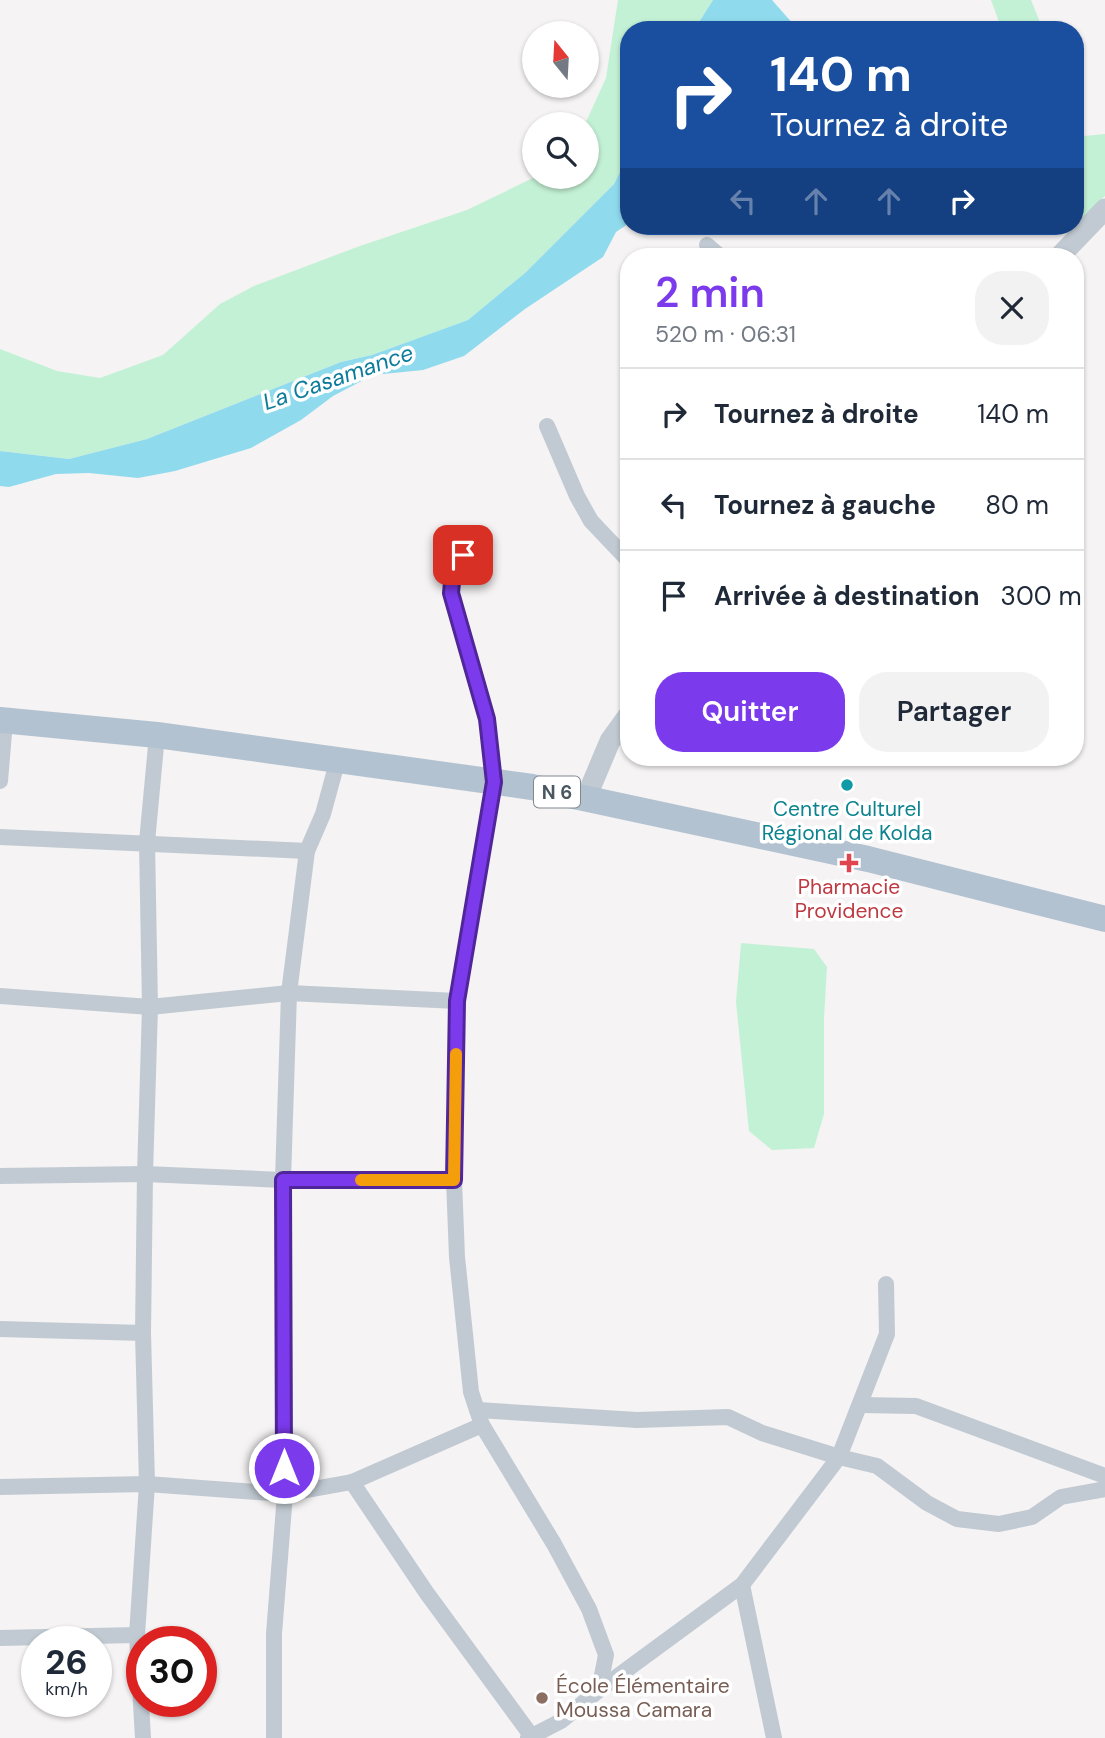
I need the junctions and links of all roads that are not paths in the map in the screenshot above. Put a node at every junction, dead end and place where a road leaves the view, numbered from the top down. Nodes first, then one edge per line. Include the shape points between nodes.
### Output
1 (1105, 209) edge
2 (1084, 231) edge
3 (1080, 235) edge
4 (707, 244) dead end
5 (711, 248) edge
6 (1068, 248) edge
7 (547, 426) dead end
8 (483, 536) dead end
9 (620, 552) edge
10 (3, 721) edge
11 (620, 727) edge
12 (157, 735) junction
13 (338, 759) junction
14 (0, 781) edge
15 (494, 782) junction
16 (586, 798) junction
17 (0, 837) edge
18 (146, 842) junction
19 (307, 851) junction
20 (1105, 919) edge
21 (289, 993) junction
22 (0, 996) edge
23 (457, 1001) junction
24 (150, 1007) junction
25 (145, 1174) junction
26 (0, 1176) edge
27 (283, 1180) junction
28 (454, 1180) junction
29 (886, 1284) dead end
30 (0, 1329) edge
31 (144, 1333) junction
32 (861, 1405) junction
33 (480, 1418) junction
34 (839, 1458) junction
35 (1105, 1476) edge
36 (352, 1482) junction
37 (146, 1484) junction
38 (0, 1487) edge
39 (1105, 1489) edge
40 (285, 1494) junction
41 (742, 1585) junction
42 (138, 1626) edge
43 (126, 1635) edge
44 (0, 1638) edge
45 (599, 1690) junction
46 (142, 1717) edge
47 (531, 1737) edge
48 (143, 1738) edge
49 (274, 1738) edge
50 (774, 1738) edge

1 - 2 street
3 - 6 street
4 - 5 street
7 - 9 street via 591,521
8 - 15 street via 453,572 451,593 487,719
10 - 12 main road, N 6
10 - 14 street
11 - 16 street
12 - 13 main road, N 6
12 - 18 street
13 - 15 main road, N 6
13 - 19 street
15 - 16 main road, N 6
15 - 23 street
16 - 20 main road, N 6 via 868,859
17 - 18 street
18 - 19 street
18 - 24 street
19 - 21 street
21 - 23 street
21 - 24 street
21 - 27 street
22 - 24 street
23 - 28 street
24 - 25 street
25 - 26 street
25 - 27 street
25 - 31 street
27 - 28 street
27 - 40 street
28 - 33 street via 471,1392
29 - 32 street via 887,1334
30 - 31 street
31 - 37 street
32 - 34 street
32 - 35 street via 916,1406
33 - 34 street via 728,1417
33 - 36 street
33 - 45 street via 589,1609 606,1655
34 - 39 street via 877,1466 957,1519 985,1523 1032,1517 1060,1497
34 - 41 street
36 - 40 street
36 - 47 street
37 - 38 street
37 - 40 street
37 - 42 street
40 - 49 street via 274,1634
41 - 45 street
41 - 50 street
43 - 44 street
45 - 47 street via 561,1721
46 - 48 street

